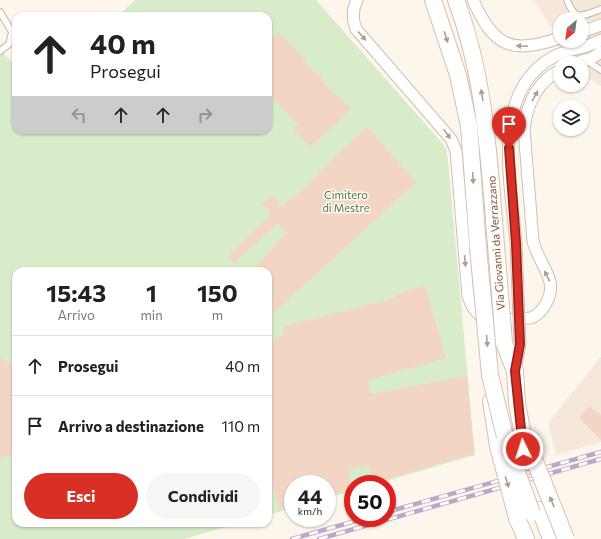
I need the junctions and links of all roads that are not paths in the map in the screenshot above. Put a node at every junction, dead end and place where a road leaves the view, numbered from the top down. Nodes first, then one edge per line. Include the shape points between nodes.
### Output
1 (357, 0) edge
2 (433, 0) edge
3 (456, 0) edge
4 (473, 0) edge
5 (567, 0) edge
6 (601, 10) edge
7 (0, 12) edge
8 (601, 25) edge
9 (589, 29) edge
10 (553, 40) edge
11 (601, 40) edge
12 (0, 51) edge
13 (601, 52) edge
14 (589, 59) edge
15 (589, 63) edge
16 (601, 70) edge
17 (553, 75) edge
18 (515, 371) junction
19 (490, 375) junction
20 (523, 436) junction
21 (530, 514) junction
22 (526, 539) edge
23 (542, 539) edge
24 (551, 539) edge
25 (566, 539) edge

1 -> 17 street via 353,14 356,29 451,139 456,151 468,296 471,306 478,315 487,320 530,318 541,312 550,294 550,282 533,241 524,129 526,114 534,96 543,82
2 -> 19 main road, Via Giovanni da Verrazzano, bridge via 458,75 467,120
18 -> 3 main road, Via Giovanni da Verrazzano, bridge via 504,343 490,149 482,98 476,67
10 -> 4 street via 523,47 500,40 482,20
5 - 6 lane via 577,15 583,16
7 - 12 lane via 12,32 9,44
8 - 9 street
11 - 18 street, bridge via 555,56 536,71 518,94 513,109 509,132 520,344
13 - 14 street
15 - 16 lane
18 - 20 main road, Via Giovanni da Verrazzano, bridge
19 - 21 main road, Via Giovanni da Verrazzano, bridge via 507,445
19 -> 21 main road, bridge via 491,412 498,446
20 - 21 main road, Via Giovanni da Verrazzano
25 -> 20 main road, bridge
21 - 22 main road
21 - 23 main road
21 - 24 main road

